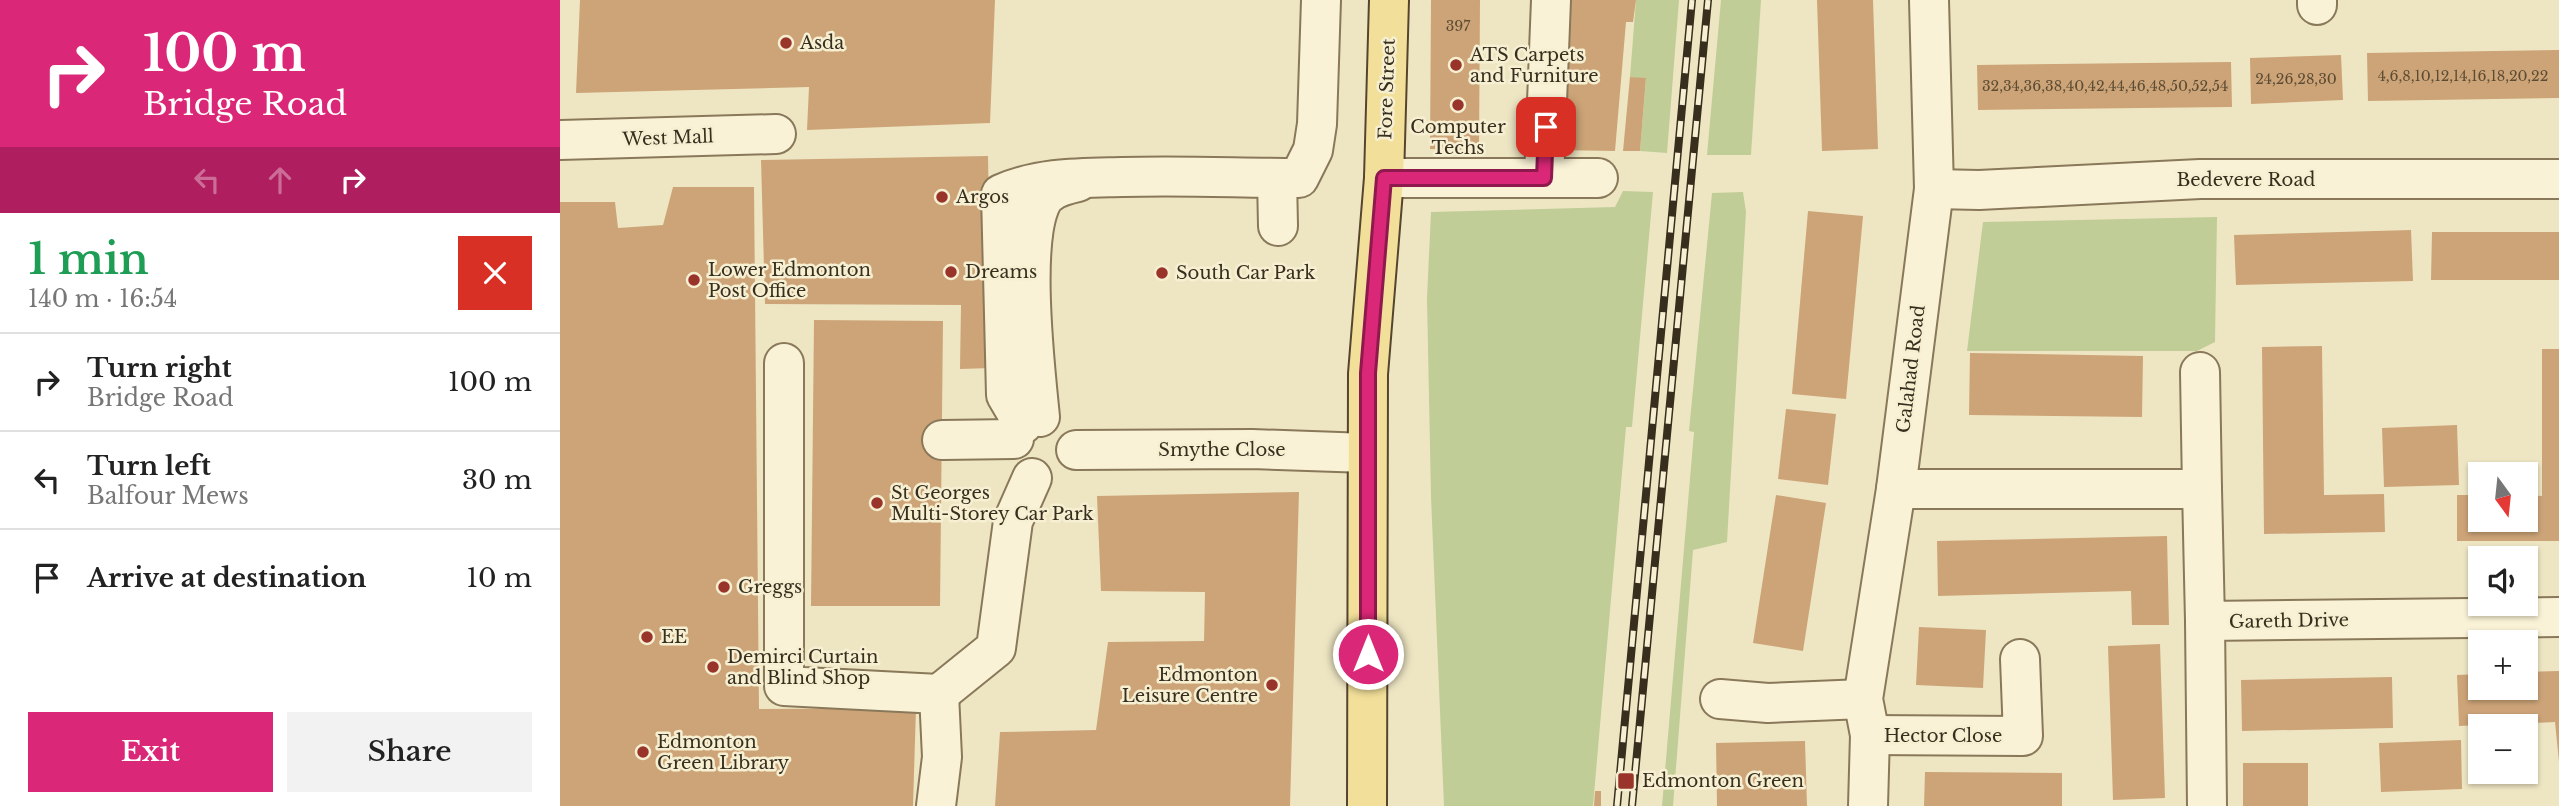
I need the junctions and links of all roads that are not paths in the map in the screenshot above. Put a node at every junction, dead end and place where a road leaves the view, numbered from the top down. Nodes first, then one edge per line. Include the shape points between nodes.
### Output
1 (1321, 0) edge
2 (1389, 0) edge
3 (1551, 0) edge
4 (1929, 0) edge
5 (776, 134) dead end
6 (560, 140) edge
7 (1277, 178) junction
8 (1384, 178) junction
9 (1544, 178) junction
10 (1598, 178) dead end
11 (2559, 179) edge
12 (1934, 189) junction
13 (1278, 226) dead end
14 (784, 363) dead end
15 (2200, 372) dead end
16 (1024, 443) junction
17 (942, 450) dead end
18 (1076, 450) junction
19 (1367, 453) junction
20 (1896, 489) junction
21 (2202, 489) junction
22 (2559, 617) edge
23 (2205, 621) junction
24 (2020, 659) dead end
25 (939, 694) junction
26 (1720, 699) dead end
27 (1866, 717) junction
28 (936, 806) edge
29 (1367, 806) edge
30 (1868, 806) edge
31 (2207, 806) edge

1 - 7 street via 1313,150 1299,178
2 - 8 main road, Fore Street
3 - 9 street
4 - 12 street, Galahad Road
5 - 6 street, West Mall
7 - 13 street
7 - 16 street via 1093,177 1023,184 1001,194 1006,395
8 - 9 street
8 - 19 main road, Fore Street via 1368,373
9 - 10 street
11 - 12 street, Bedevere Road via 2200,179
12 - 20 street, Galahad Road
14 - 25 street via 783,686
15 - 21 street, Gareth Drive
16 - 17 street
16 - 18 street via 1060,421 1071,431
16 - 18 street via 1046,480 1070,467
16 - 25 street via 996,648
18 - 19 street, Smythe Close
19 - 29 main road, Fore Street
20 - 21 street
20 - 27 street, Galahad Road
21 - 23 street, Gareth Drive
22 - 23 street, Gareth Drive
23 - 31 street
24 - 27 street, Hector Close via 2023,736
25 - 28 street via 942,757
26 - 27 street
27 - 30 street, Galahad Road

